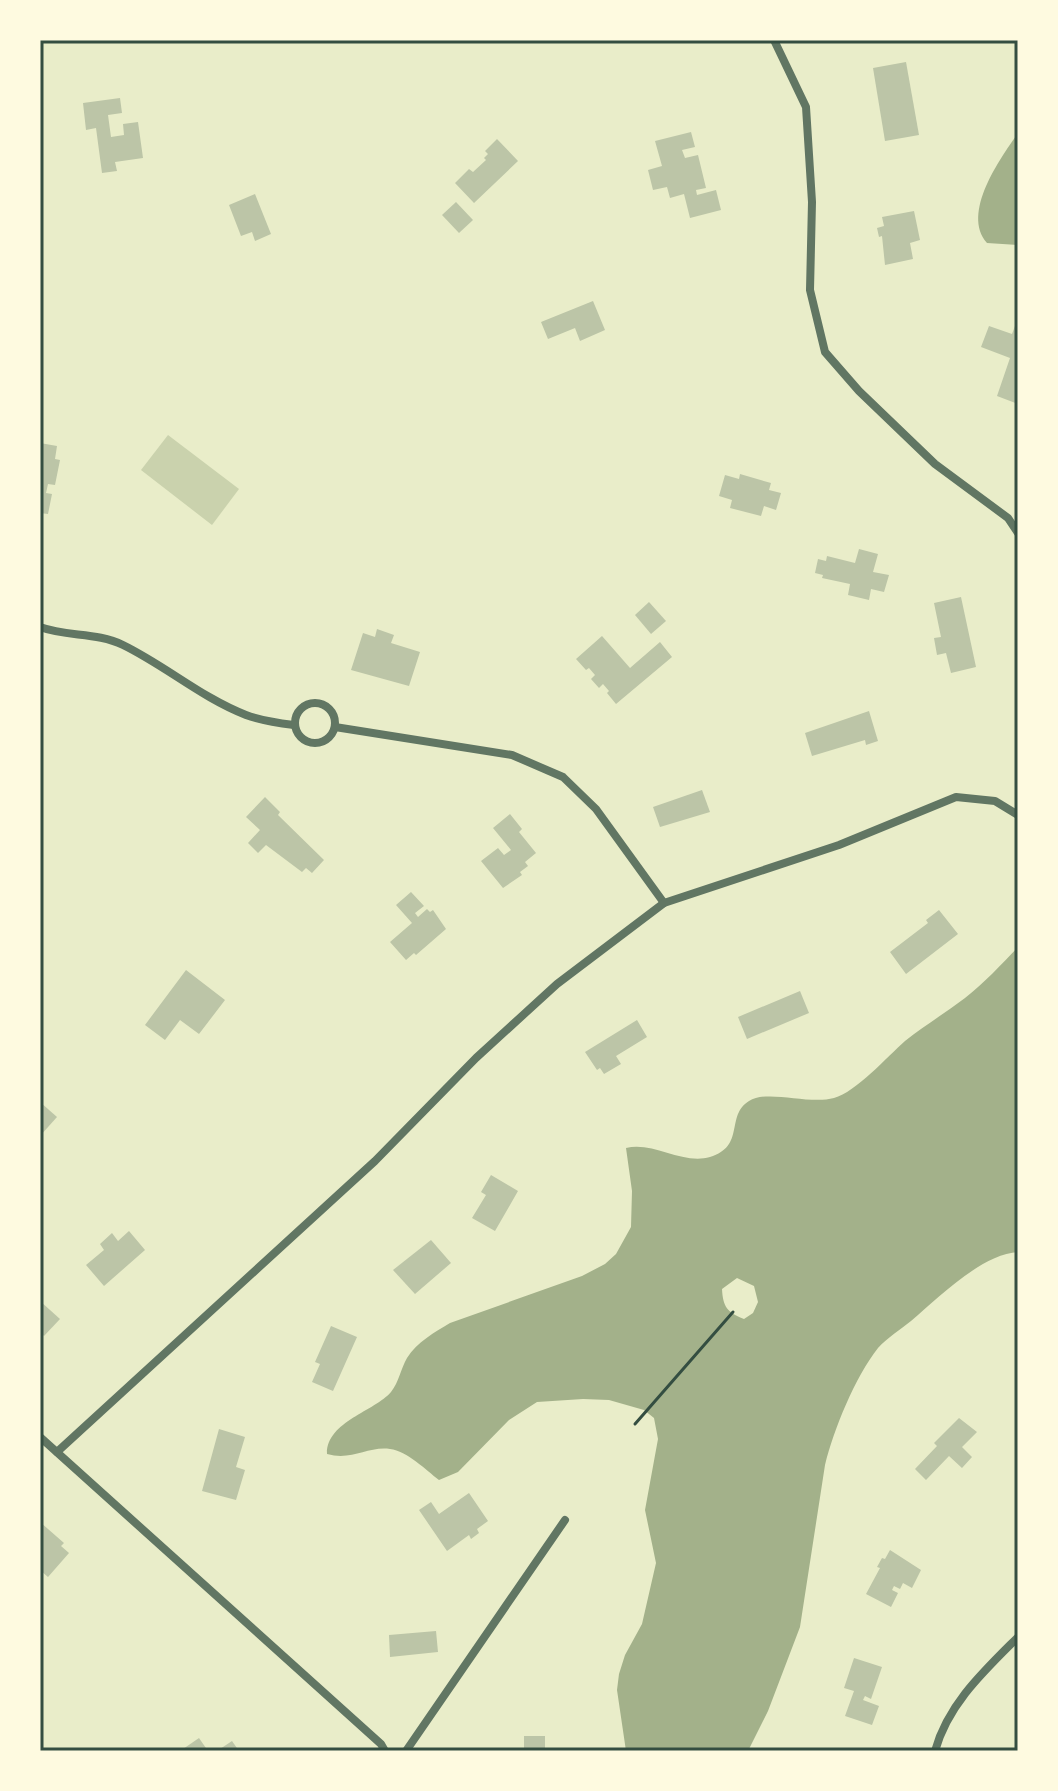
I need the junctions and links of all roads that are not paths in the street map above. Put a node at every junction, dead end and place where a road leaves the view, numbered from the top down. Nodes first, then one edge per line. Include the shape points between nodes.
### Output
1 (774, 40) edge
2 (1018, 533) edge
3 (40, 627) edge
4 (294, 725) junction
5 (335, 727) junction
6 (1018, 815) edge
7 (664, 903) junction
8 (40, 1437) edge
9 (57, 1452) junction
10 (565, 1520) dead end
11 (1018, 1637) edge
12 (385, 1751) edge
13 (406, 1751) edge
14 (935, 1751) edge

1 - 2 street via 806,107 810,290 825,352 935,464 1008,518
3 - 4 street via 122,644 218,703 263,721
4 - 5 street via 310,743 323,742
4 - 5 street via 303,706 316,702 333,713
5 - 7 street via 512,755 563,777 596,809
6 - 7 street via 995,801 956,797 839,845
7 - 9 street via 557,984 375,1161
8 - 9 street
9 - 12 street
10 - 13 street
11 - 14 street via 974,1680 941,1730

